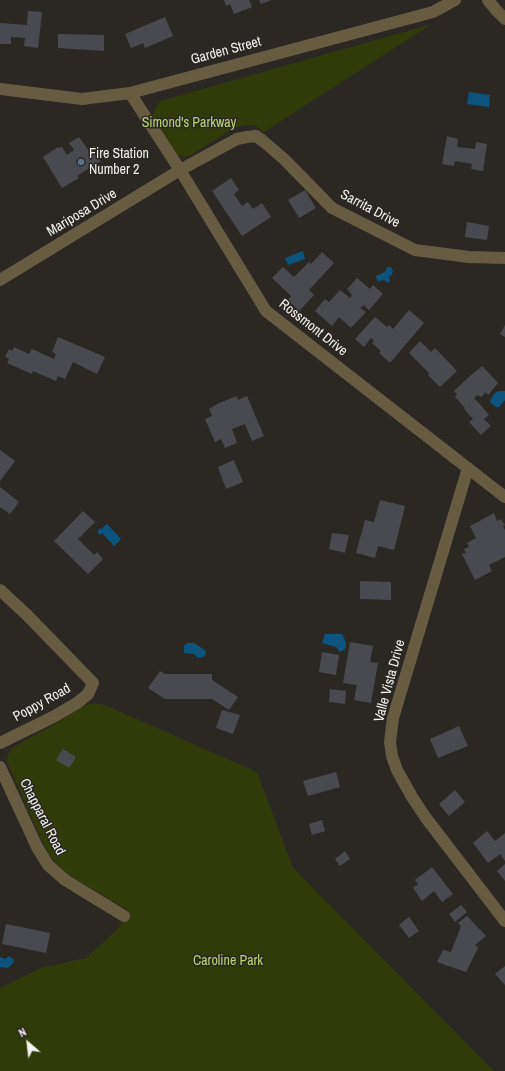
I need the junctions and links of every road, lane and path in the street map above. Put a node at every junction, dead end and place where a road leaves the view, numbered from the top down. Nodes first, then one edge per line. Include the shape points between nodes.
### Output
1 (455, 0) edge
2 (488, 0) edge
3 (505, 19) edge
4 (0, 89) edge
5 (130, 93) junction
6 (180, 170) junction
7 (505, 258) edge
8 (0, 280) edge
9 (468, 468) junction
10 (505, 497) edge
11 (0, 590) edge
12 (0, 743) edge
13 (0, 767) edge
14 (124, 916) dead end
15 (505, 921) edge

1 - 5 street, Garden Street via 433,12
2 - 3 street
4 - 5 street, Garden Street via 82,99
5 - 6 street, Rossmont Drive
6 - 7 street, Sarrita Drive via 237,139 256,136 284,159 332,208 415,250 469,257
6 - 8 street, Mariposa Drive
6 - 9 street, Rossmont Drive via 266,311
9 - 10 street, Rossmont Drive
9 - 15 street, Valle Vista Drive via 393,718 390,742 397,770 412,798
11 - 12 street, Poppy Road via 93,683 88,694 77,703
13 - 14 street, Chapparal Road via 48,865 65,880

